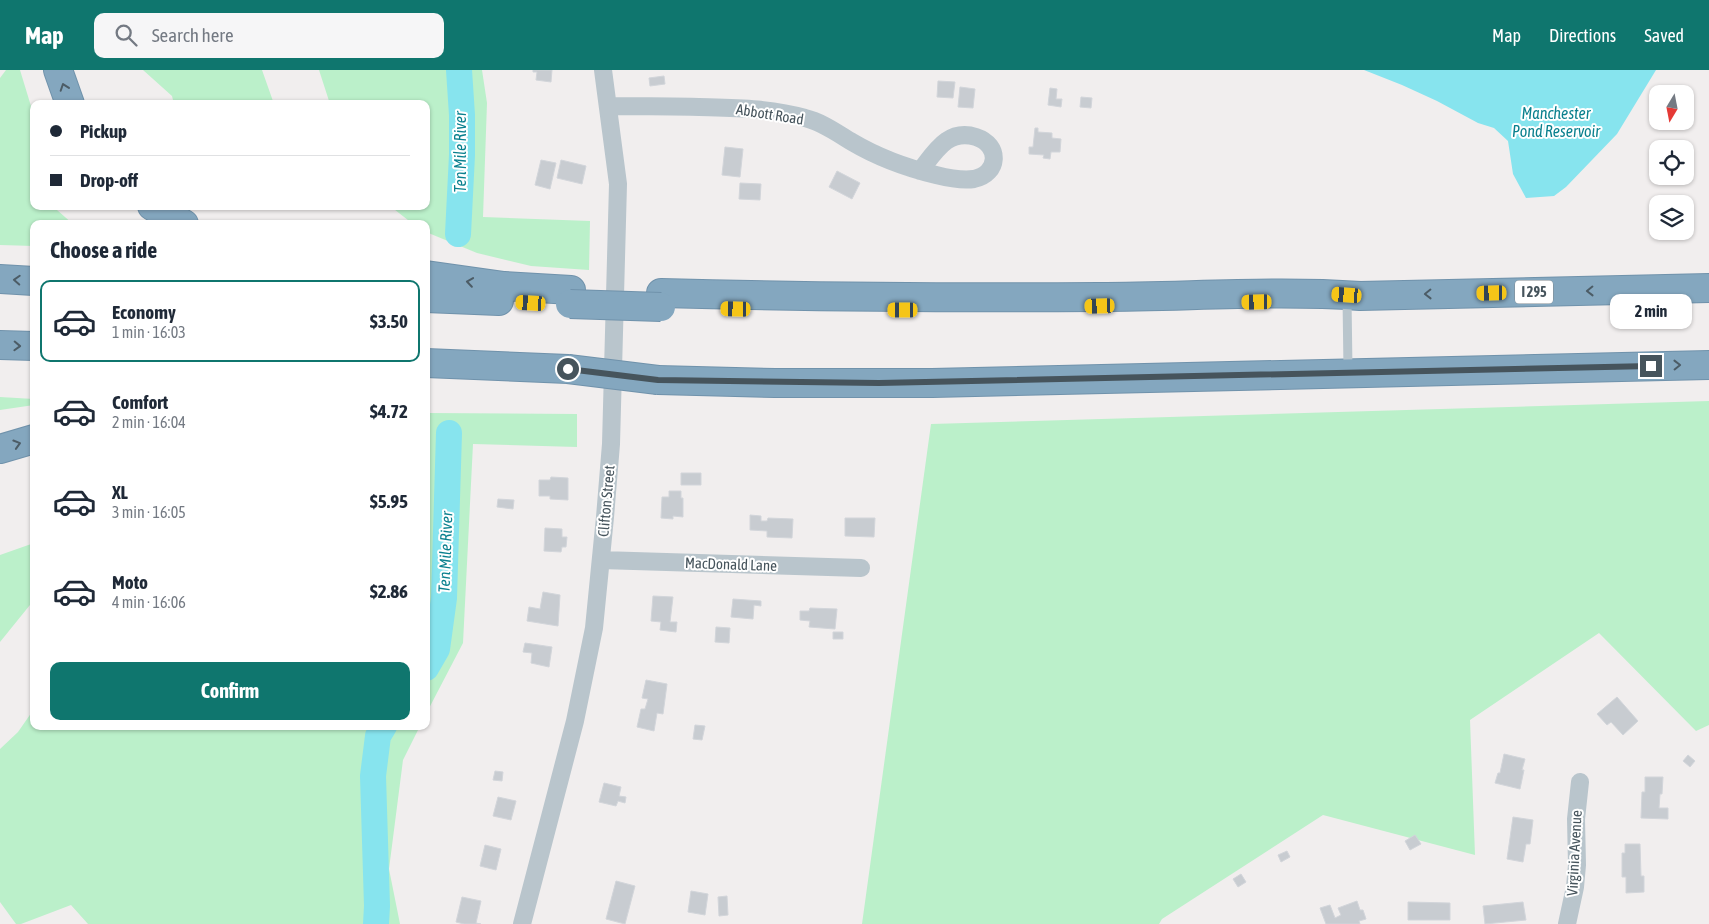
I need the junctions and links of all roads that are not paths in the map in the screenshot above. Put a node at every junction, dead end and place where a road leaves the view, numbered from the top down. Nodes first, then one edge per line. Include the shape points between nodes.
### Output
1 (58, 70) edge
2 (603, 70) edge
3 (69, 100) edge
4 (608, 106) junction
5 (920, 171) dead end
6 (159, 210) edge
7 (177, 220) edge
8 (430, 276) edge
9 (0, 279) edge
10 (30, 281) edge
11 (1709, 288) edge
12 (1351, 296) junction
13 (571, 297) junction
14 (430, 298) edge
15 (0, 345) edge
16 (30, 346) edge
17 (430, 363) edge
18 (1709, 364) edge
19 (1348, 373) junction
20 (568, 376) junction
21 (430, 381) edge
22 (30, 440) edge
23 (0, 449) edge
24 (601, 560) junction
25 (861, 568) dead end
26 (1580, 782) dead end
27 (522, 924) edge
28 (1567, 924) edge

3 -> 1 highway
2 - 4 street, Clifton Street
4 - 5 street, Abbott Road via 738,108 781,112 805,118 874,154
4 - 24 street, Clifton Street via 618,193 611,444
6 - 7 highway
13 -> 8 highway
10 -> 9 highway
11 -> 12 highway, I 295
12 - 13 highway via 1315,293 661,300
12 - 19 lane
13 - 14 highway
15 -> 16 highway
17 - 20 highway
19 -> 18 highway
19 - 20 highway, bridge via 897,383
20 - 21 highway
23 -> 22 highway
24 - 25 street, MacDonald Lane
24 - 27 street, Clifton Street via 594,628 576,721
26 - 28 street, Virginia Avenue via 1575,887

